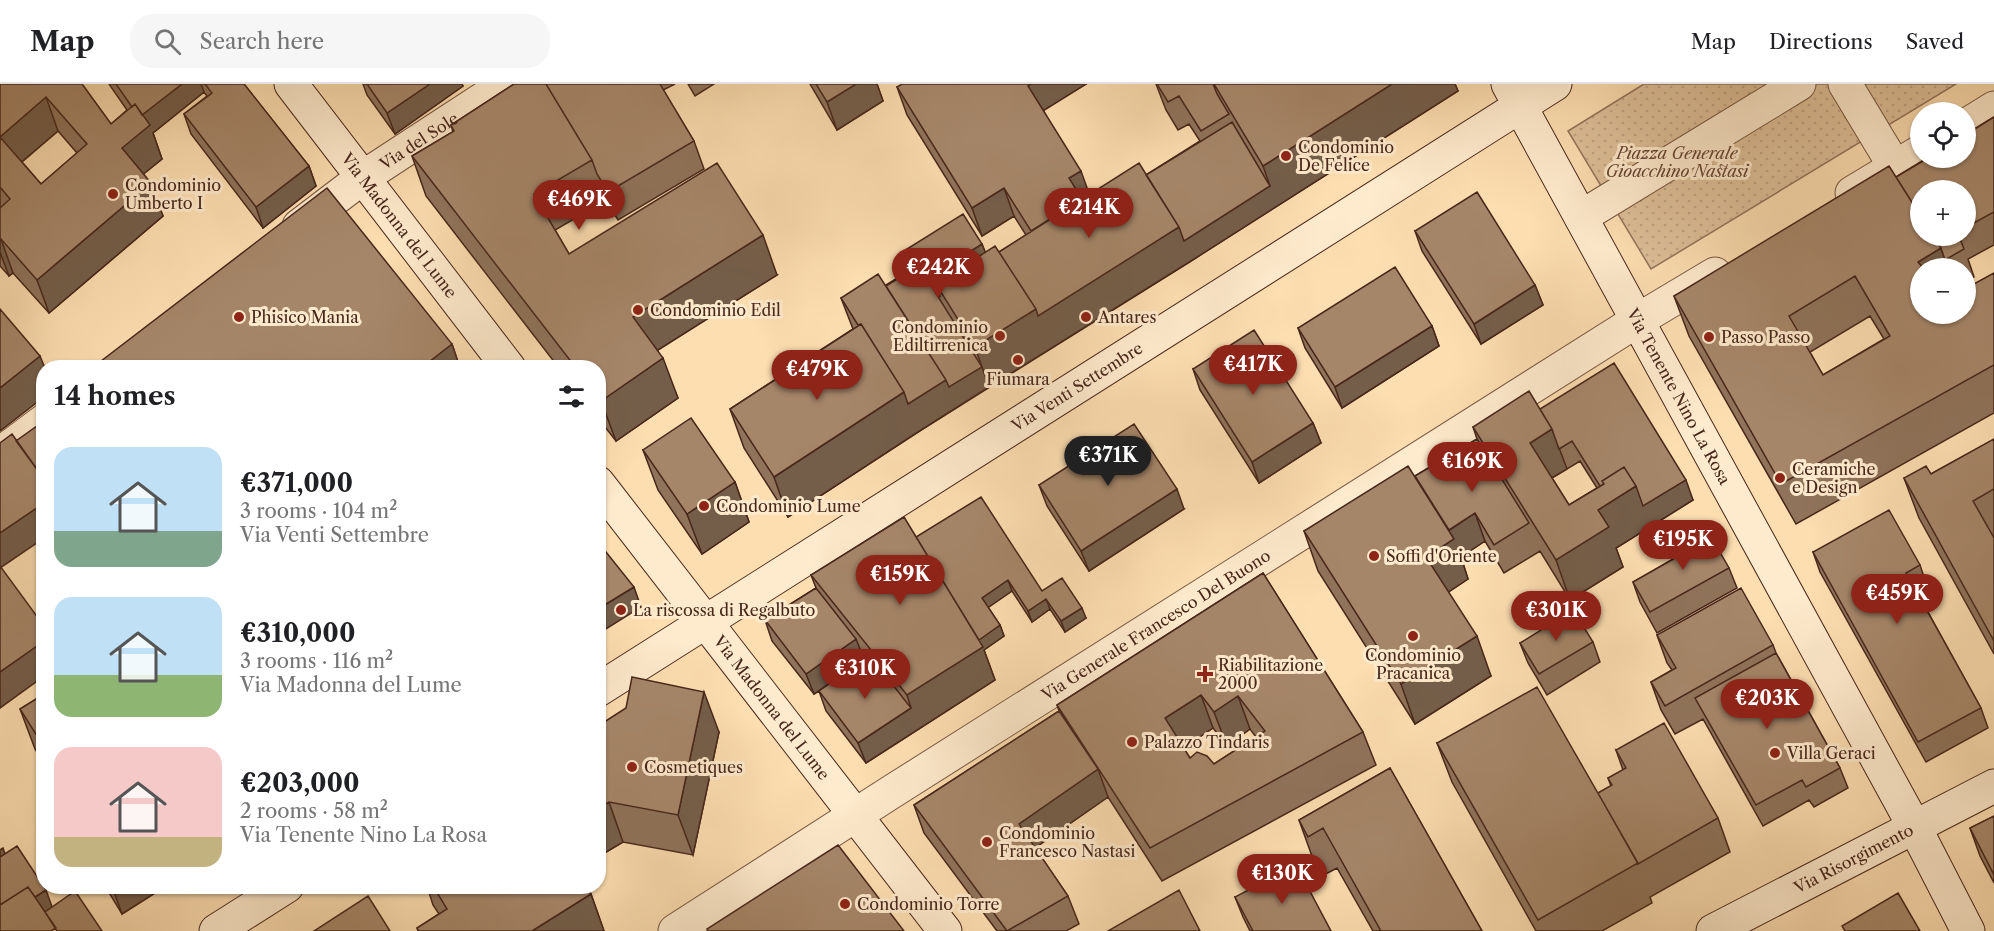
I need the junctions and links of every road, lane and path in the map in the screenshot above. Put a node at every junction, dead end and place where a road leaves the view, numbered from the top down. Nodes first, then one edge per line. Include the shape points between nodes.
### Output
1 (291, 84) edge
2 (506, 84) edge
3 (1555, 84) edge
4 (1799, 84) edge
5 (1845, 84) edge
6 (1514, 95) edge
7 (1994, 108) edge
8 (1976, 119) edge
9 (1907, 160) edge
10 (362, 178) junction
11 (1825, 209) edge
12 (1581, 217) junction
13 (279, 241) edge
14 (1744, 256) edge
15 (1638, 320) junction
16 (503, 360) edge
17 (36, 427) edge
18 (0, 454) edge
19 (606, 493) edge
20 (706, 622) junction
21 (606, 685) edge
22 (1994, 786) edge
23 (855, 815) junction
24 (1916, 828) junction
25 (274, 894) edge
26 (216, 931) edge
27 (675, 931) edge
28 (945, 931) edge
29 (1713, 931) edge
30 (1968, 931) edge

1 - 10 street, Via Madonna del Lume
2 - 10 street, Via del Sole
3 - 6 street, Via Venti Settembre
4 - 12 street
5 - 9 street
6 - 12 street, Via Tenente Nino La Rosa
6 - 20 street, Via Venti Settembre
7 - 8 street
9 - 11 street
10 - 13 street, Via del Sole
10 - 16 street, Via Madonna del Lume
12 - 15 street, Via Tenente Nino La Rosa
14 - 15 street
15 - 23 street, Via Generale Francesco Del Buono
15 - 24 street, Via Tenente Nino La Rosa
17 - 18 street
19 - 20 street, Via Madonna del Lume
20 - 21 street, Via Venti Settembre
20 - 23 street, Via Madonna del Lume
22 - 24 street, Via Risorgimento
23 - 27 street, Via Generale Francesco Del Buono
23 - 28 street, Via Madonna del Lume
24 - 29 street, Via Risorgimento
24 - 30 street, Via Tenente Nino La Rosa
25 - 26 street

